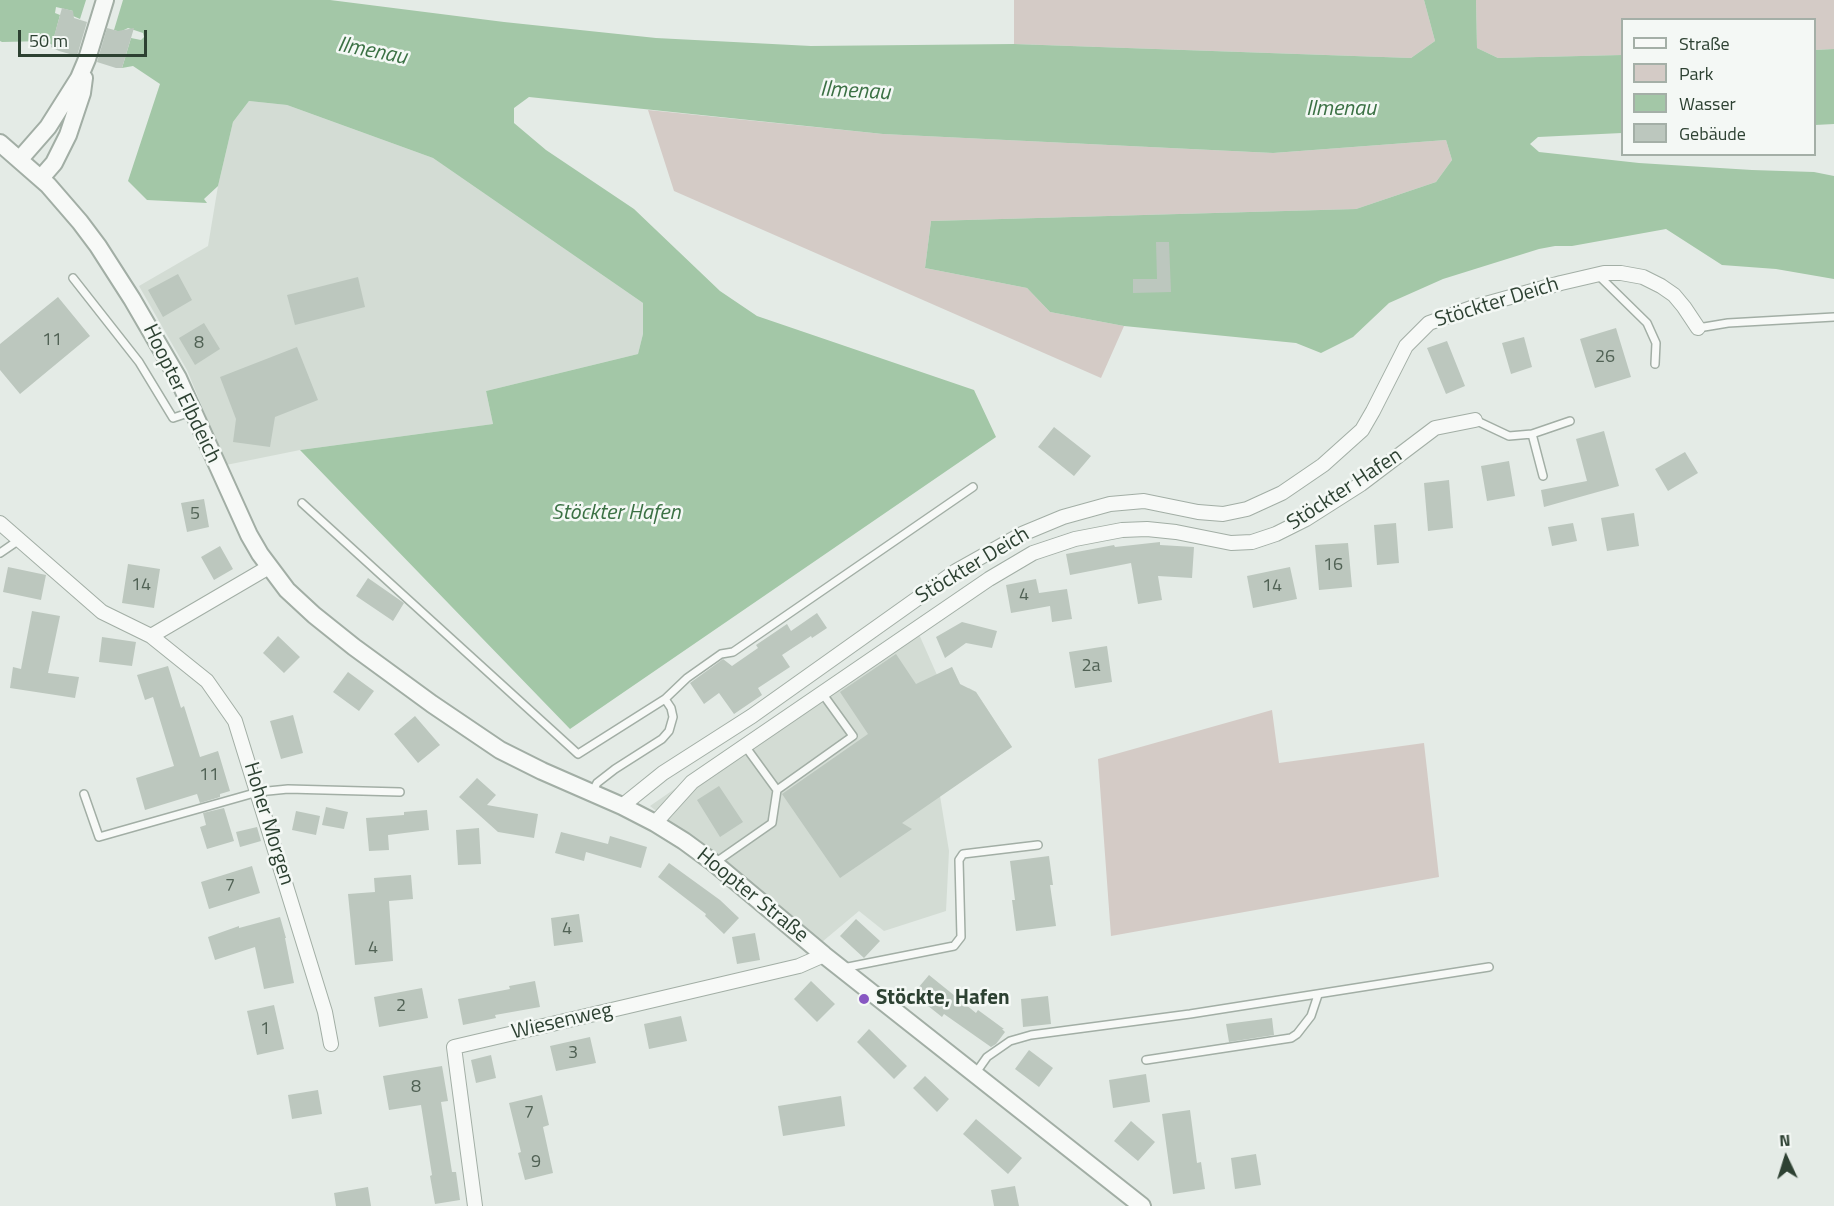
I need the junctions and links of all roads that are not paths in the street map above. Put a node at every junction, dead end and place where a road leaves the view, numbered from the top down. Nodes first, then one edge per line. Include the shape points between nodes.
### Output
1 (105, 0) edge
2 (87, 59) junction
3 (0, 143) edge
4 (20, 159) junction
5 (41, 178) junction
6 (1597, 274) junction
7 (73, 278) dead end
8 (1834, 316) edge
9 (1698, 328) joint
10 (1655, 364) dead end
11 (194, 411) junction
12 (1475, 420) joint
13 (1570, 421) dead end
14 (1532, 434) junction
15 (1543, 476) dead end
16 (973, 487) dead end
17 (302, 503) dead end
18 (0, 523) edge
19 (19, 540) junction
20 (0, 553) edge
21 (269, 567) junction
22 (334, 632) joint
23 (151, 636) junction
24 (822, 693) junction
25 (665, 699) junction
26 (745, 746) junction
27 (777, 790) junction
28 (258, 792) junction
29 (399, 792) dead end
30 (592, 793) junction
31 (84, 794) dead end
32 (622, 806) junction
33 (655, 823) junction
34 (1038, 845) dead end
35 (714, 863) junction
36 (824, 955) junction
37 (1489, 967) dead end
38 (841, 968) junction
39 (1318, 994) junction
40 (331, 1044) dead end
41 (1146, 1060) dead end
42 (975, 1074) junction
43 (475, 1206) edge
44 (1142, 1206) edge

1 - 2 street
2 - 4 street via 48,127
2 - 5 street via 82,93 68,135 54,163
3 - 4 street, Hoopter Elbdeich
4 - 5 street, Hoopter Elbdeich
5 - 11 street, Hoopter Elbdeich via 110,264
6 - 9 street, Stöckter Deich via 1621,273 1661,286 1674,295
6 - 10 lane via 1647,323 1656,342
6 - 32 street, Stöckter Deich via 1429,323 1406,346 1362,430 1304,480 1261,504 1223,514 1144,501 1119,502 1063,517 1001,544 663,773
7 - 11 lane via 139,362 173,418
8 - 9 lane
11 - 21 street, Hoopter Elbdeich via 234,506
12 - 14 lane via 1509,436
12 - 24 street, Stöckter Hafen via 1436,428 1306,519 1252,542 1231,543 1147,529 1122,530 1075,539 1033,553
13 - 14 lane
14 - 15 lane
16 - 25 lane via 733,652 721,654
17 - 25 lane via 578,754
18 - 19 street, Hoher Morgen
19 - 20 lane
19 - 23 street, Hoher Morgen via 102,612
21 - 22 street, Hoopter Elbdeich via 287,590
21 - 23 street
22 - 30 street, Hoopter Straße via 500,750
23 - 28 street, Hoher Morgen via 207,681 235,721
24 - 26 street, Stöckter Hafen
24 - 27 lane via 853,736
25 - 30 lane via 673,717 669,731 597,783
26 - 27 lane
26 - 33 street, Stöckter Hafen via 692,782
27 - 35 lane via 772,822
28 - 29 lane
28 - 31 lane via 99,837
28 - 40 street, Hoher Morgen via 325,1012
30 - 32 street, Hoopter Straße
32 - 33 street, Hoopter Straße
33 - 35 street, Hoopter Straße
34 - 38 lane via 963,854 958,860 962,937 954,946
35 - 36 street, Hoopter Straße
36 - 38 street, Hoopter Straße
36 - 43 street, Wiesenweg via 799,966 454,1047
37 - 39 lane
38 - 42 street, Hoopter Straße
39 - 41 lane via 1311,1016 1291,1038
39 - 42 lane via 1032,1035 1002,1046 987,1057
42 - 44 street, Hoopter Straße

